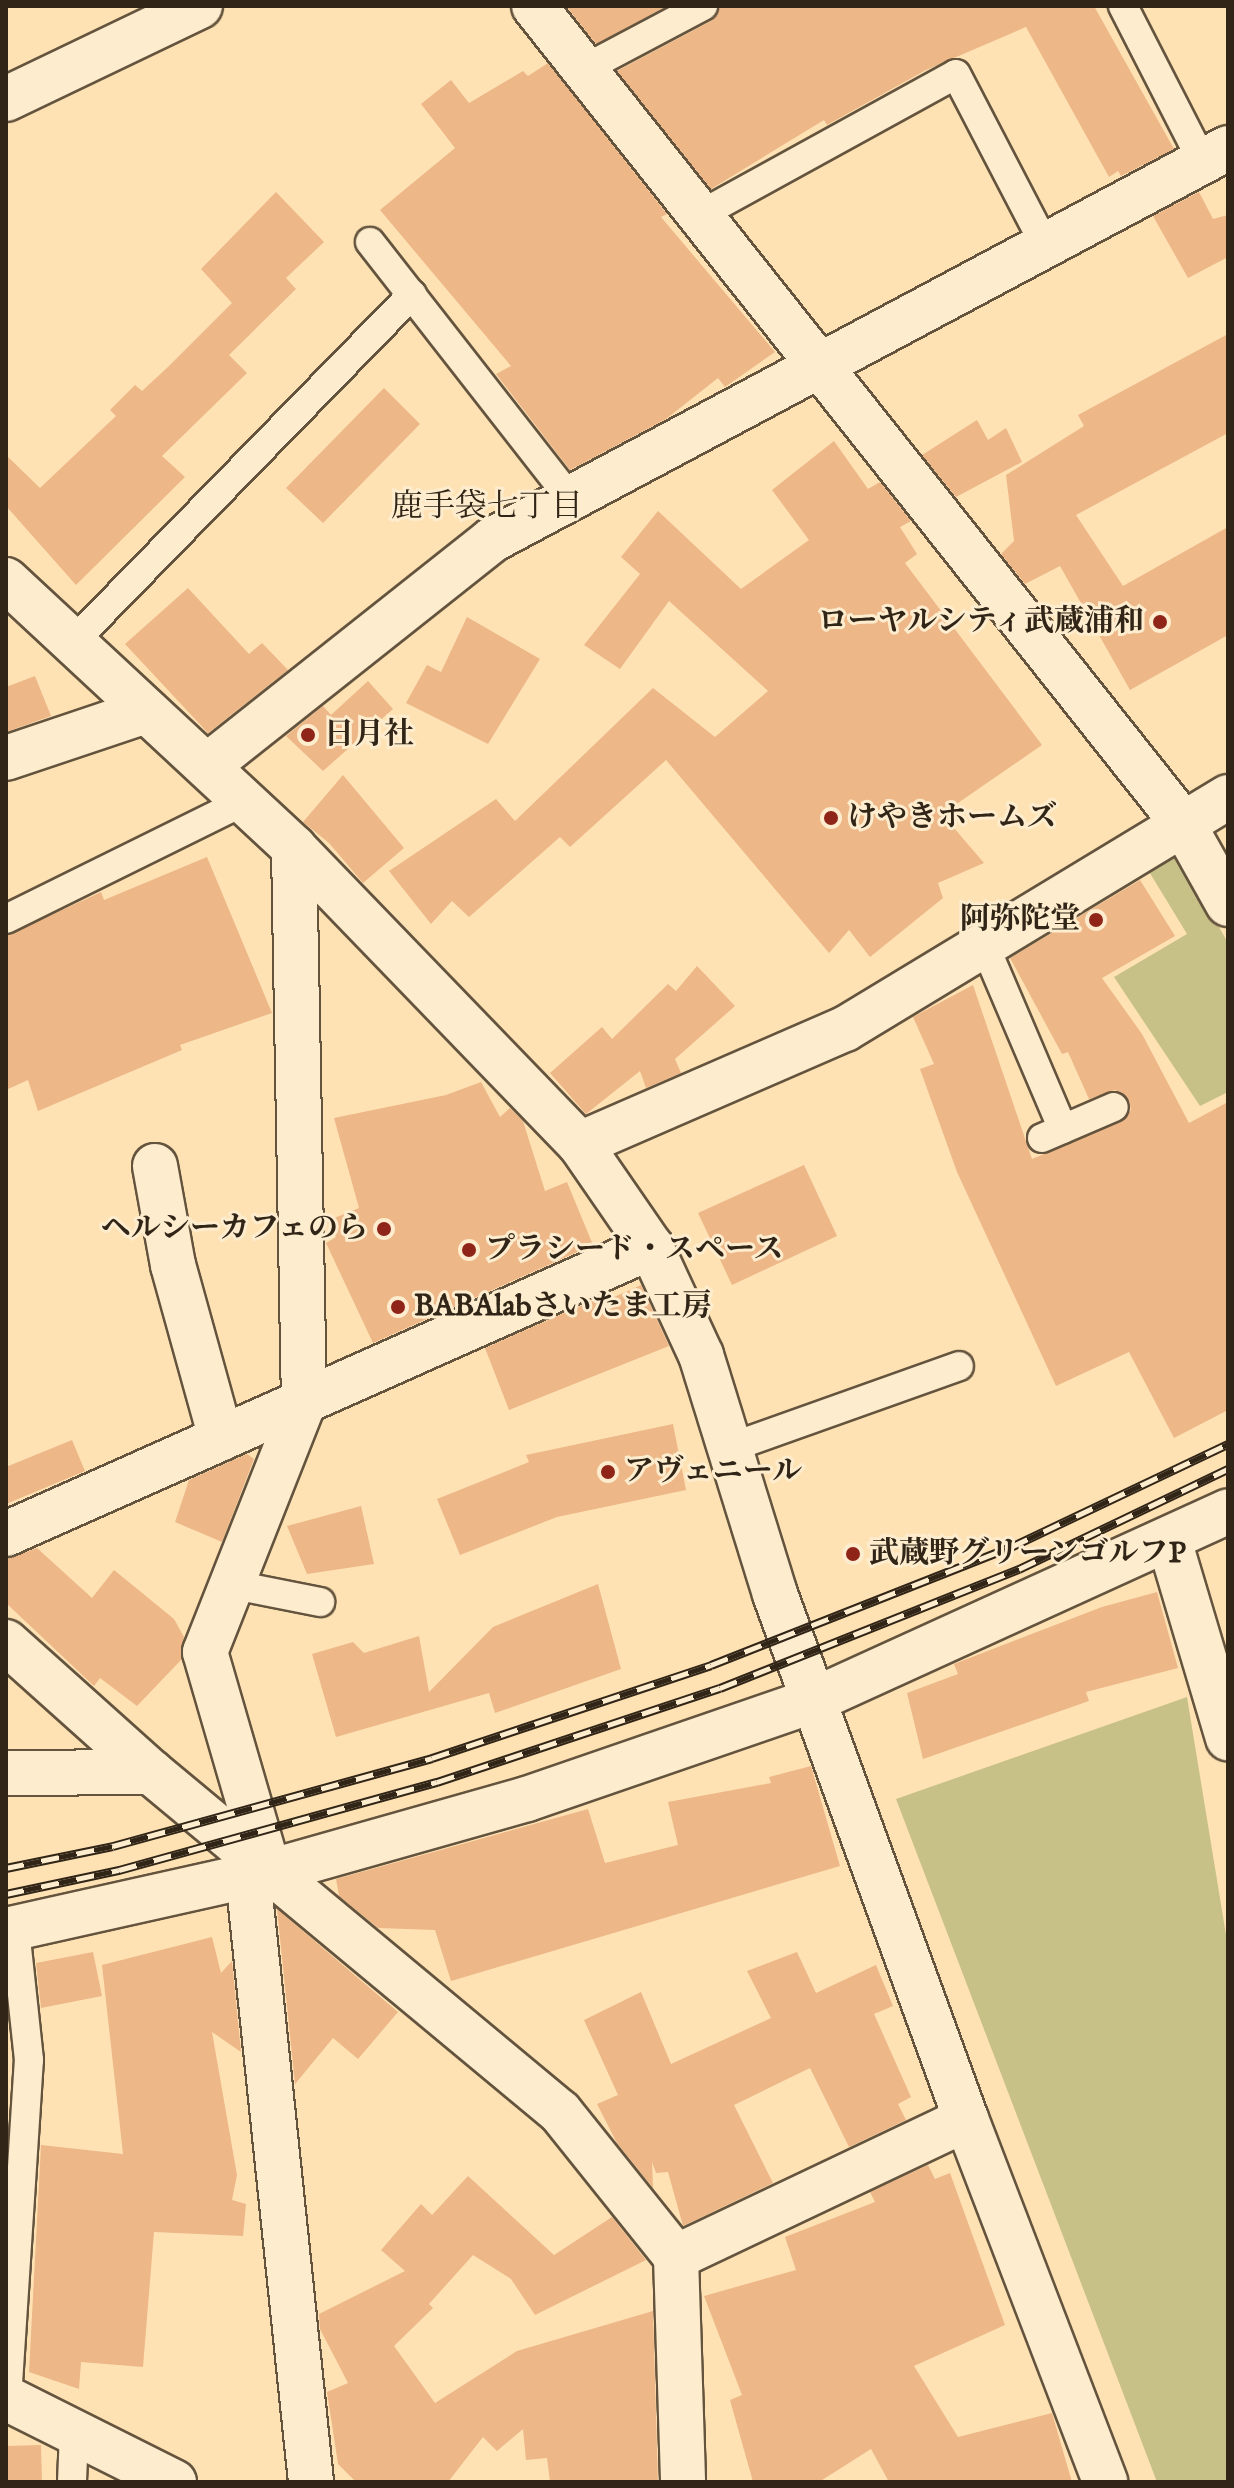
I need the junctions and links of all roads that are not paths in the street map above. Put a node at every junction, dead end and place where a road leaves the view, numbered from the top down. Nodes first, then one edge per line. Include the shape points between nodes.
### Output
1 (200, 6) edge
2 (534, 6) edge
3 (703, 6) edge
4 (1123, 6) edge
5 (582, 70) junction
6 (6, 99) edge
7 (1215, 155) edge
8 (698, 216) junction
9 (370, 242) dead end
10 (1045, 245) junction
11 (412, 294) junction
12 (819, 365) junction
13 (570, 498) junction
14 (6, 580) edge
15 (72, 643) junction
16 (146, 711) junction
17 (6, 758) edge
18 (207, 766) junction
19 (1228, 797) edge
20 (245, 801) junction
21 (1182, 822) junction
22 (294, 848) junction
23 (1228, 904) edge
24 (6, 919) edge
25 (984, 944) junction
26 (1114, 1107) dead end
27 (580, 1144) junction
28 (155, 1166) dead end
29 (651, 1247) junction
30 (959, 1366) dead end
31 (304, 1402) junction
32 (221, 1438) junction
33 (729, 1448) junction
34 (1228, 1511) edge
35 (6, 1534) edge
36 (1169, 1540) junction
37 (229, 1584) junction
38 (320, 1602) dead end
39 (6, 1642) edge
40 (1215, 1644) edge
41 (814, 1700) junction
42 (1228, 1738) edge
43 (151, 1772) junction
44 (6, 1773) edge
45 (259, 1874) junction
46 (11, 1929) edge
47 (966, 2119) junction
48 (676, 2257) junction
49 (7, 2398) edge
50 (74, 2432) junction
51 (72, 2482) edge
52 (174, 2482) edge
53 (311, 2482) edge
54 (683, 2482) edge
55 (1105, 2482) edge

1 - 6 street
2 - 5 street
3 - 5 lane
4 - 7 lane
5 - 8 street
7 - 10 street
8 - 10 lane via 956,74
8 - 12 street
9 - 11 lane
10 - 12 street
11 - 13 lane
11 - 15 lane
12 - 13 street
12 - 21 street
13 - 18 street via 492,540
14 - 15 street
15 - 16 street
16 - 17 street
16 - 18 street
18 - 20 street
19 - 21 street
20 - 22 street
20 - 24 lane
21 - 23 street
21 - 25 street
22 - 27 street
22 - 31 street
25 - 26 lane via 1052,1134
25 - 27 street via 845,1029
27 - 29 street
28 - 32 street via 173,1265
29 - 31 street
29 - 33 street via 701,1355
30 - 33 lane
31 - 32 street
31 - 37 street
32 - 35 street
33 - 41 street
34 - 36 street
36 - 40 street
36 - 41 street
37 - 38 lane
37 - 45 street via 205,1652
39 - 43 street
40 - 42 street
41 - 45 street via 527,1799
41 - 47 street
43 - 44 street
43 - 45 street
45 - 46 street
45 - 48 street via 560,2112
45 - 53 street
46 - 49 lane via 29,2060
47 - 48 street
47 - 55 street
48 - 54 street
49 - 50 street
50 - 51 lane
50 - 52 street

